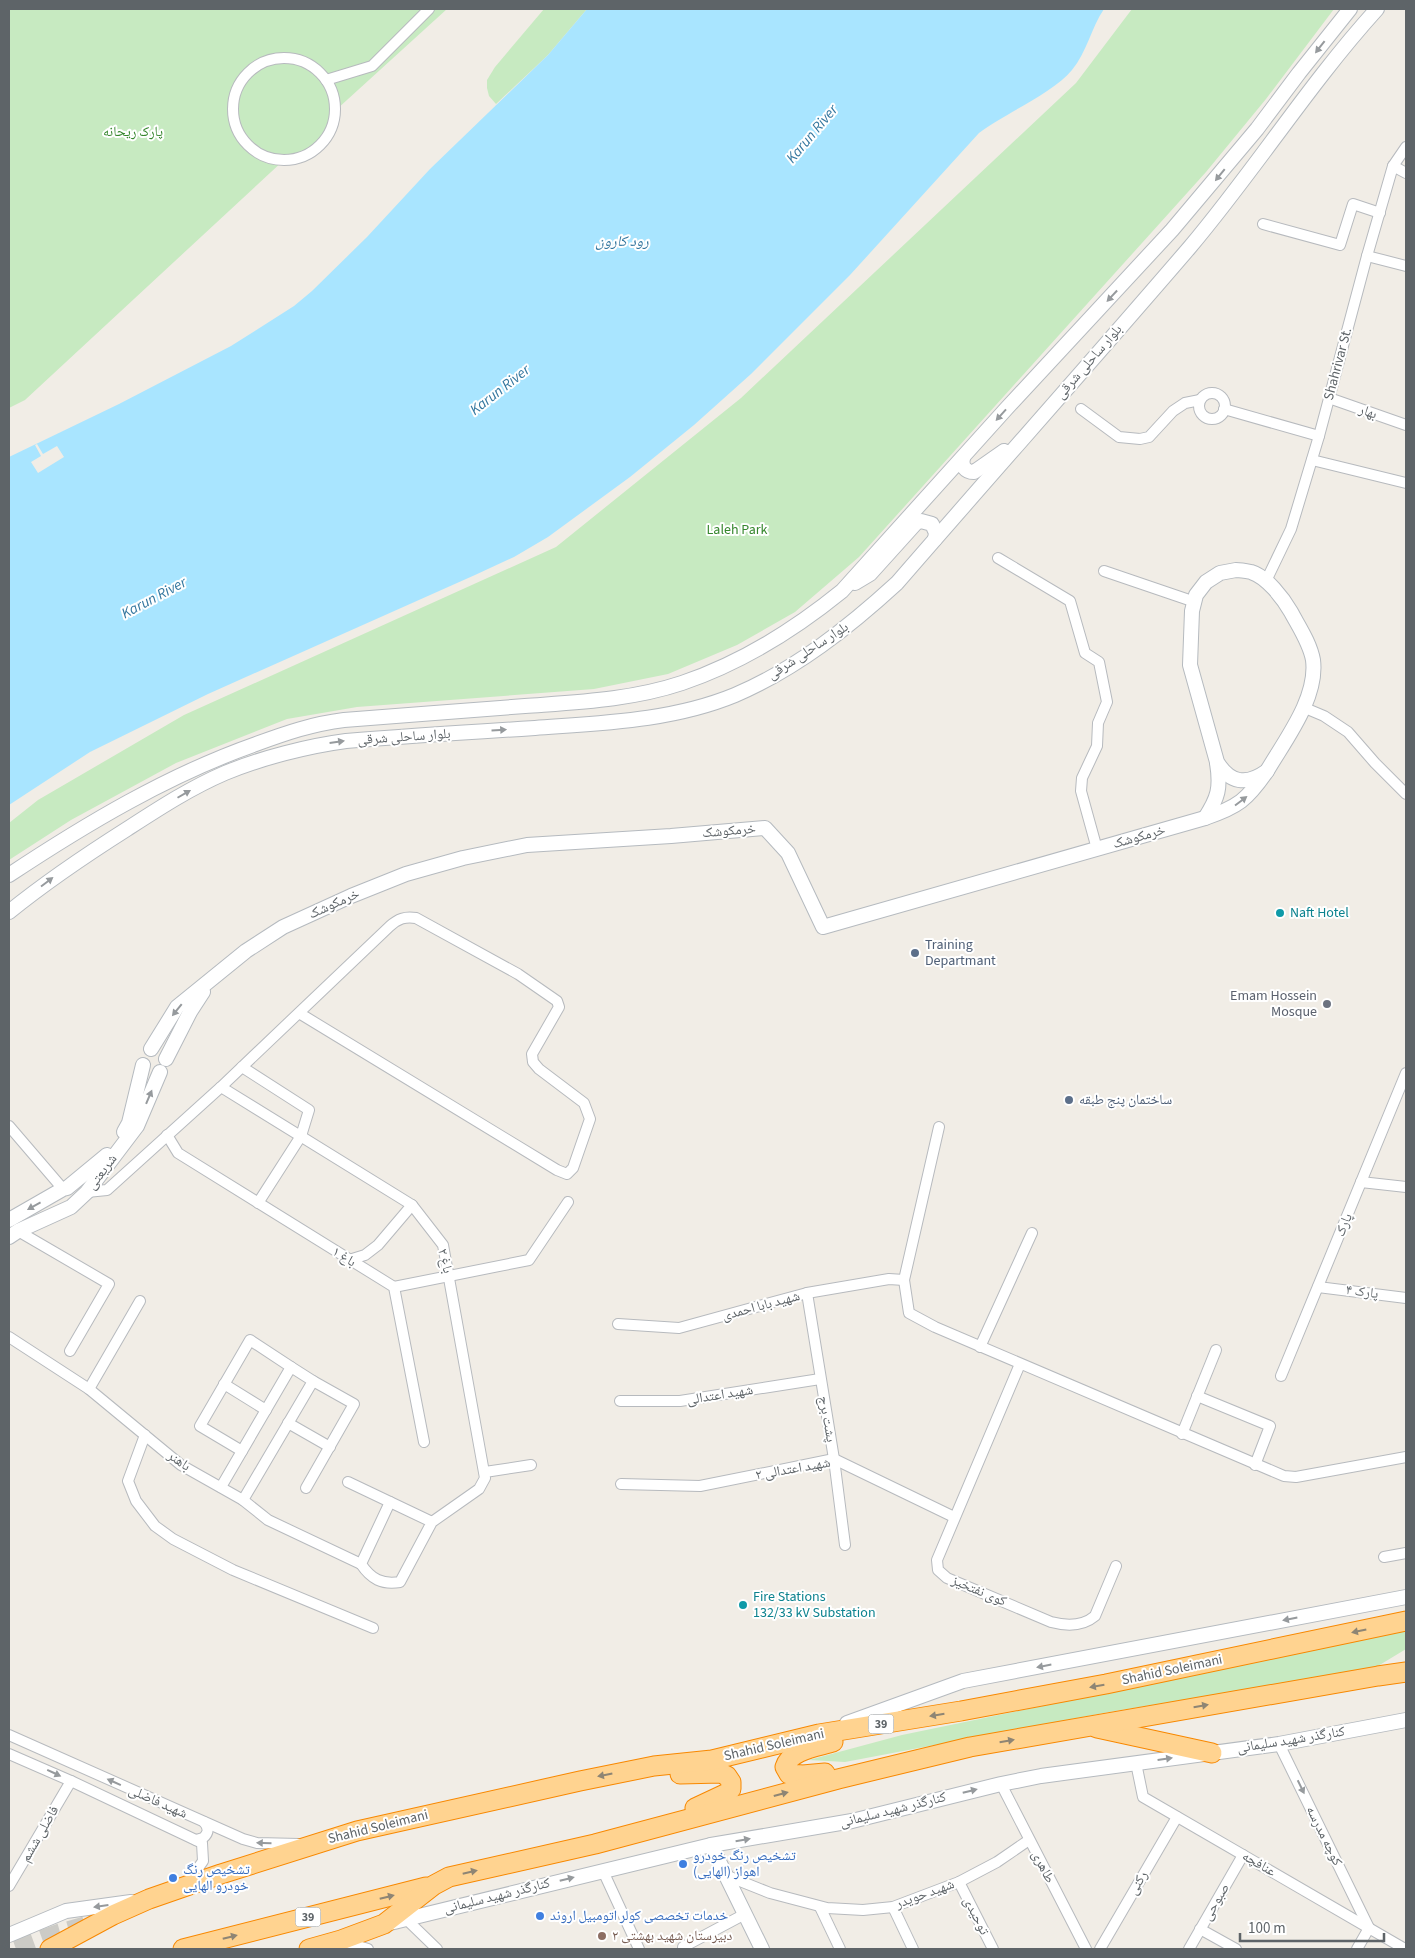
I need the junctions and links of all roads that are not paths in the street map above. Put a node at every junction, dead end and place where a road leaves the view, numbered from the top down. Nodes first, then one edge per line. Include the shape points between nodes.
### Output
1 (429, 9) edge
2 (1350, 9) edge
3 (1377, 9) edge
4 (326, 80) junction
5 (1406, 147) edge
6 (1394, 166) junction
7 (1406, 173) edge
8 (1380, 213) junction
9 (1262, 224) dead end
10 (1367, 256) junction
11 (1406, 266) edge
12 (1329, 398) junction
13 (1200, 400) junction
14 (1081, 409) dead end
15 (1224, 409) junction
16 (1406, 426) edge
17 (1319, 436) junction
18 (1024, 437) junction
19 (963, 458) junction
20 (1312, 460) junction
21 (1406, 483) edge
22 (936, 539) junction
23 (998, 558) dead end
24 (1104, 571) dead end
25 (1266, 581) junction
26 (842, 591) junction
27 (1194, 602) junction
28 (1304, 708) junction
29 (1217, 762) junction
30 (1267, 771) junction
31 (1406, 794) edge
32 (1205, 818) junction
33 (1097, 849) junction
34 (9, 875) edge
35 (9, 912) edge
36 (212, 979) junction
37 (299, 1013) junction
38 (151, 1049) junction
39 (166, 1059) junction
40 (143, 1065) junction
41 (242, 1067) junction
42 (160, 1072) junction
43 (1406, 1074) edge
44 (221, 1087) junction
45 (9, 1126) edge
46 (939, 1127) dead end
47 (167, 1136) junction
48 (301, 1136) junction
49 (106, 1161) junction
50 (1361, 1182) junction
51 (1406, 1187) edge
52 (63, 1190) junction
53 (87, 1192) junction
54 (568, 1202) dead end
55 (258, 1203) junction
56 (71, 1205) junction
57 (412, 1205) junction
58 (11, 1228) edge
59 (1032, 1233) dead end
60 (349, 1260) junction
61 (449, 1276) junction
62 (904, 1280) junction
63 (1318, 1286) junction
64 (394, 1287) junction
65 (807, 1293) junction
66 (1406, 1298) edge
67 (140, 1301) dead end
68 (618, 1324) dead end
69 (9, 1337) edge
70 (980, 1347) junction
71 (1216, 1350) dead end
72 (70, 1351) dead end
73 (1020, 1364) junction
74 (291, 1367) junction
75 (1281, 1376) dead end
76 (820, 1379) junction
77 (313, 1381) junction
78 (224, 1384) junction
79 (89, 1389) junction
80 (1197, 1396) junction
81 (620, 1401) dead end
82 (266, 1410) junction
83 (288, 1423) junction
84 (1182, 1434) junction
85 (145, 1435) junction
86 (424, 1442) dead end
87 (330, 1447) junction
88 (242, 1451) junction
89 (1406, 1457) edge
90 (834, 1460) junction
91 (531, 1465) dead end
92 (1255, 1465) junction
93 (485, 1472) junction
94 (348, 1482) dead end
95 (621, 1484) dead end
96 (221, 1487) junction
97 (306, 1488) dead end
98 (243, 1500) junction
99 (390, 1502) junction
100 (954, 1516) junction
101 (432, 1522) junction
102 (845, 1545) dead end
103 (1406, 1553) edge
104 (1384, 1557) dead end
105 (361, 1564) junction
106 (1116, 1566) dead end
107 (1406, 1597) edge
108 (1406, 1621) edge
109 (374, 1628) dead end
110 (1406, 1672) edge
111 (1406, 1720) edge
112 (898, 1721) junction
113 (1086, 1726) junction
114 (819, 1734) junction
115 (9, 1735) edge
116 (1279, 1744) junction
117 (1212, 1753) junction
118 (9, 1754) edge
119 (1136, 1763) junction
120 (890, 1767) junction
121 (640, 1768) junction
122 (71, 1781) junction
123 (1001, 1784) junction
124 (1177, 1817) junction
125 (204, 1822) junction
126 (626, 1835) junction
127 (196, 1840) junction
128 (1030, 1840) junction
129 (313, 1844) junction
130 (711, 1846) junction
131 (1243, 1855) junction
132 (603, 1871) junction
133 (725, 1875) junction
134 (959, 1882) junction
135 (434, 1884) junction
136 (9, 1886) edge
137 (183, 1887) junction
138 (149, 1899) junction
139 (820, 1906) junction
140 (893, 1907) junction
141 (745, 1914) junction
142 (396, 1919) junction
143 (1369, 1928) junction
144 (1200, 1929) junction
145 (9, 1935) edge
146 (341, 1940) junction
147 (683, 1947) dead end
148 (50, 1949) edge
149 (183, 1949) edge
150 (309, 1949) edge
151 (368, 1949) edge
152 (437, 1949) edge
153 (639, 1949) edge
154 (762, 1949) edge
155 (840, 1949) edge
156 (913, 1949) edge
157 (993, 1949) edge
158 (1086, 1949) edge
159 (1100, 1949) edge
160 (1189, 1949) edge
161 (1236, 1949) edge
162 (1357, 1949) edge
163 (1405, 1949) edge

1 - 4 street via 372,66
2 -> 19 main road, بلوار ساحلی شرقی via 1216,180
3 - 18 main road, بلوار ساحلی شرقی via 1314,84 1190,246
4 - 4 street via 299,60 282,58 266,61 252,70 241,81 233,111 236,127 244,140 269,158 300,158 314,151 326,140 336,110
5 - 6 street, Shahrivar St.
6 - 7 street
6 - 8 street, Shahrivar St.
8 - 9 street via 1353,204 1340,245
8 - 10 street, Shahrivar St.
10 - 11 street
10 - 12 street, Shahrivar St.
12 - 16 street, بهار
12 - 17 street, Shahrivar St.
13 - 14 street via 1173,410 1149,437 1140,439 1119,437
13 - 15 street via 1206,394 1218,395
13 - 15 street via 1200,412 1207,418 1216,418
15 - 17 street
17 - 20 street, Shahrivar St.
18 - 19 main road via 974,472 964,468
18 - 22 main road, بلوار ساحلی شرقی
19 - 26 main road, بلوار ساحلی شرقی
20 - 21 street
20 - 25 street, Shahrivar St. via 1291,529
22 - 26 main road via 932,524 916,523 870,574
35 -> 22 main road, بلوار ساحلی شرقی via 69,866 189,791 226,773 293,751 346,741 644,718 690,710 735,695 776,675 860,616 897,583
23 - 33 street via 1070,601 1085,653 1099,662 1107,702 1098,723 1097,746 1082,778 1081,791
24 - 27 street
25 - 27 main road via 1252,572 1220,573 1206,582
25 - 28 main road, خرمکوشک via 1288,606 1304,635 1313,661 1311,686
26 - 34 main road, بلوار ساحلی شرقی via 811,616 762,647 681,683 639,695 344,720 288,732 220,756 181,774 56,844
27 - 29 main road via 1190,664
28 - 30 main road, خرمکوشک
28 - 31 street via 1324,716 1348,732
29 - 30 main road via 1234,779 1245,781
29 - 32 main road via 1220,782 1216,802
32 -> 30 main road, خرمکوشک via 1230,810 1252,793
32 - 33 main road, خرمکوشک
33 - 36 main road, خرمکوشک via 823,927 788,853 765,828 527,845 463,858 350,896 283,927
36 -> 38 main road via 177,1007
36 - 39 main road via 190,1012
37 - 37 street via 390,926 408,916 518,974 557,1001 559,1007 532,1054 538,1069 584,1103 590,1119 573,1168 567,1174 557,1170
37 - 41 street
38 - 39 main road via 161,1050
38 - 40 main road via 143,1055
39 - 42 main road
40 - 42 main road via 150,1072
40 - 49 main road, شریعتی via 129,1123
41 - 44 street
41 - 48 street via 309,1110
49 -> 42 main road, شریعتی via 137,1126
43 - 50 street, پارک
44 - 47 street
44 - 48 street, باغ ۲
45 - 52 street
46 - 62 street
47 - 53 street via 107,1190
47 - 55 street, باغ ۱ via 178,1153
48 - 55 street
48 - 57 street, باغ ۲
49 - 52 main road, شریعتی
49 - 53 main road, شریعتی
50 - 51 street
50 - 63 street, پارک
52 - 56 main road via 75,1195
52 -> 58 main road, شریعتی
53 - 56 main road, شریعتی
54 - 61 street via 529,1260
55 - 60 street, باغ ۱
56 - 58 main road, شریعتی
57 - 60 street via 378,1245 365,1255
57 - 61 street, باغ ۲ via 443,1245
58 - 72 street via 109,1284
59 - 70 street
60 - 64 street, باغ ۱
61 - 64 street
61 - 93 street, باغ ۲
62 - 65 street, شهید بابا احمدی via 889,1279
62 - 70 street via 909,1313
63 - 66 street, پارک ۴
63 - 75 street, پارک
64 - 86 street
65 - 68 street, شهید بابا احمدی via 678,1328
65 - 76 street, پشت برج
67 - 79 street
69 - 79 street, باهنر
70 - 73 street
71 - 80 street
73 - 84 street
73 - 100 street, کوی نفتخیز
74 - 77 street
74 - 78 street via 250,1340
74 - 82 street
76 - 81 street, شهید اعتدالی via 680,1401
76 - 90 street, پشت برج
77 - 83 street
77 - 87 street via 354,1404
78 - 82 street
78 - 88 street via 200,1426
79 - 85 street, باهنر
80 - 84 street
80 - 92 street via 1270,1426
82 - 88 street
83 - 87 street
83 - 98 street
84 - 92 street
85 - 96 street, باهنر via 181,1464
85 - 109 street via 128,1481 136,1501 155,1526 232,1570
87 - 97 street
88 - 96 street
89 - 92 street via 1296,1477
90 - 95 street, شهید اعتدالی ۲ via 700,1486
90 - 100 street, شهید اعتدالی ۲
90 - 102 street, پشت برج
91 - 93 street
93 - 101 street via 479,1489
94 - 99 street
96 - 98 street, باهنر
98 - 105 street, باهنر via 268,1520
99 - 101 street
99 - 105 street
100 - 106 street, کوی نفتخیز via 937,1560 938,1570 947,1578 1051,1622 1066,1626 1088,1622 1095,1616
101 - 105 street via 400,1582 389,1584 380,1581 366,1572
103 - 104 street
107 -> 114 main road via 963,1681
108 -> 112 highway, Shahid Soleimani / 39 via 1106,1684
113 -> 110 highway, 39
111 - 116 main road, کنارگذر شهید سلیمانی
112 - 114 highway, Shahid Soleimani / 39
112 - 120 highway via 797,1753 787,1761 786,1768 789,1774 804,1775
113 - 117 highway
120 -> 113 highway, 39 via 970,1747
114 - 121 highway, Shahid Soleimani / 39 via 712,1760
125 -> 115 street, شهید فاضلی
116 - 117 main road, کنارگذر شهید سلیمانی
116 -> 143 street, کوچه مدرسه
119 -> 117 main road, کنارگذر شهید سلیمانی
118 -> 122 street, شهید فاضلی
119 - 123 main road, کنارگذر شهید سلیمانی
119 - 124 street, عنافچه via 1142,1797
126 -> 120 highway, 39
121 - 126 highway via 665,1774 721,1773 732,1782 731,1789 697,1807
121 -> 129 highway, Shahid Soleimani / 39 via 357,1831
122 - 127 street, شهید فاضلی
122 - 136 street, فاضلی ششم
123 - 128 street, طاهری
130 -> 123 main road, کنارگذر شهید سلیمانی via 852,1821
124 - 131 street, عنافچه
124 - 159 street, رکنی
125 - 127 street via 208,1832
129 -> 125 street, شهید فاضلی via 257,1843
135 -> 126 highway, 39 via 449,1877
127 - 137 street via 202,1843 203,1861
128 - 134 street, شهید حویدر
128 - 158 street, طاهری
129 - 137 highway, Shahid Soleimani / 39
130 - 132 main road, کنارگذر شهید سلیمانی
130 - 133 main road
131 - 143 street, عنافچه
131 - 144 street, صبوحی
142 -> 132 main road, کنارگذر شهید سلیمانی
132 - 153 street
133 - 139 street, شهید حویدر via 770,1893
133 - 141 main road
134 - 140 street, شهید حویدر
134 - 157 street, توحیدی
135 - 142 highway, 39
149 -> 135 highway, 39
137 - 138 highway, Shahid Soleimani / 39
138 -> 145 main road via 66,1911
138 - 148 highway, 39
139 - 140 street, شهید حویدر via 863,1910
139 - 155 street
140 - 156 street
141 - 147 street
141 - 154 main road
142 - 146 highway, 39
142 - 152 street
143 - 162 street
143 - 163 street, عنافچه
144 - 160 street, صبوحی
144 - 161 street
146 - 150 highway, 39
146 - 151 street

